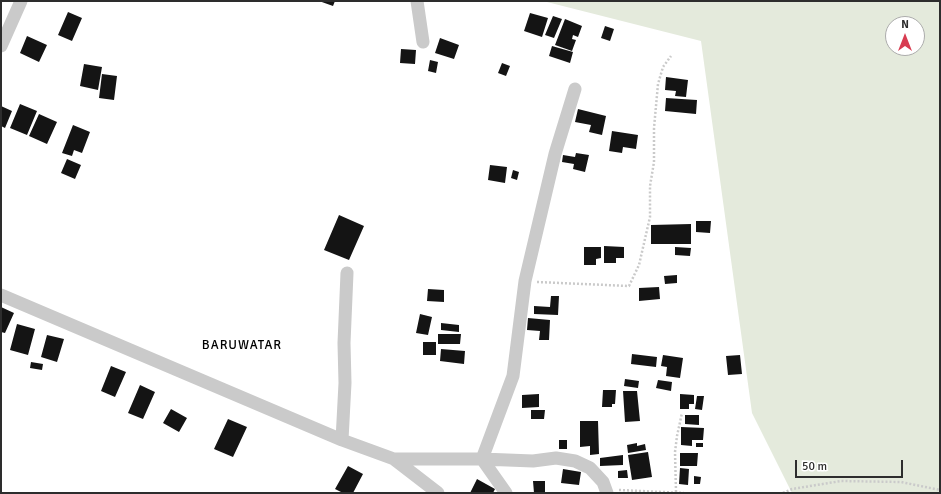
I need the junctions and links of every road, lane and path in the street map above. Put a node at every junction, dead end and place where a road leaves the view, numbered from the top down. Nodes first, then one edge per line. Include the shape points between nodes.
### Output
1 (22, 1) edge
2 (417, 1) edge
3 (423, 42) dead end
4 (1, 46) edge
5 (671, 56) dead end
6 (575, 89) dead end
7 (347, 273) dead end
8 (525, 281) junction
9 (1, 295) edge
10 (682, 413) dead end
11 (342, 440) junction
12 (394, 458) junction
13 (482, 458) junction
14 (940, 490) edge
15 (607, 491) edge
16 (676, 492) junction
17 (438, 493) edge
18 (506, 493) edge
19 (684, 493) edge
20 (783, 493) edge

1 - 4 street
2 - 3 street
5 - 8 path via 663,67 658,84 650,217 639,265 629,286
6 - 8 street via 555,154
7 - 11 street
8 - 13 street via 513,376
9 - 11 street
10 - 16 path via 675,452
11 - 12 street
12 - 13 street
12 - 17 street
13 - 15 street via 533,461 556,458 574,461 590,468 603,482
13 - 18 street
14 - 20 path via 901,482 841,481 792,489
15 - 16 path
16 - 19 path

